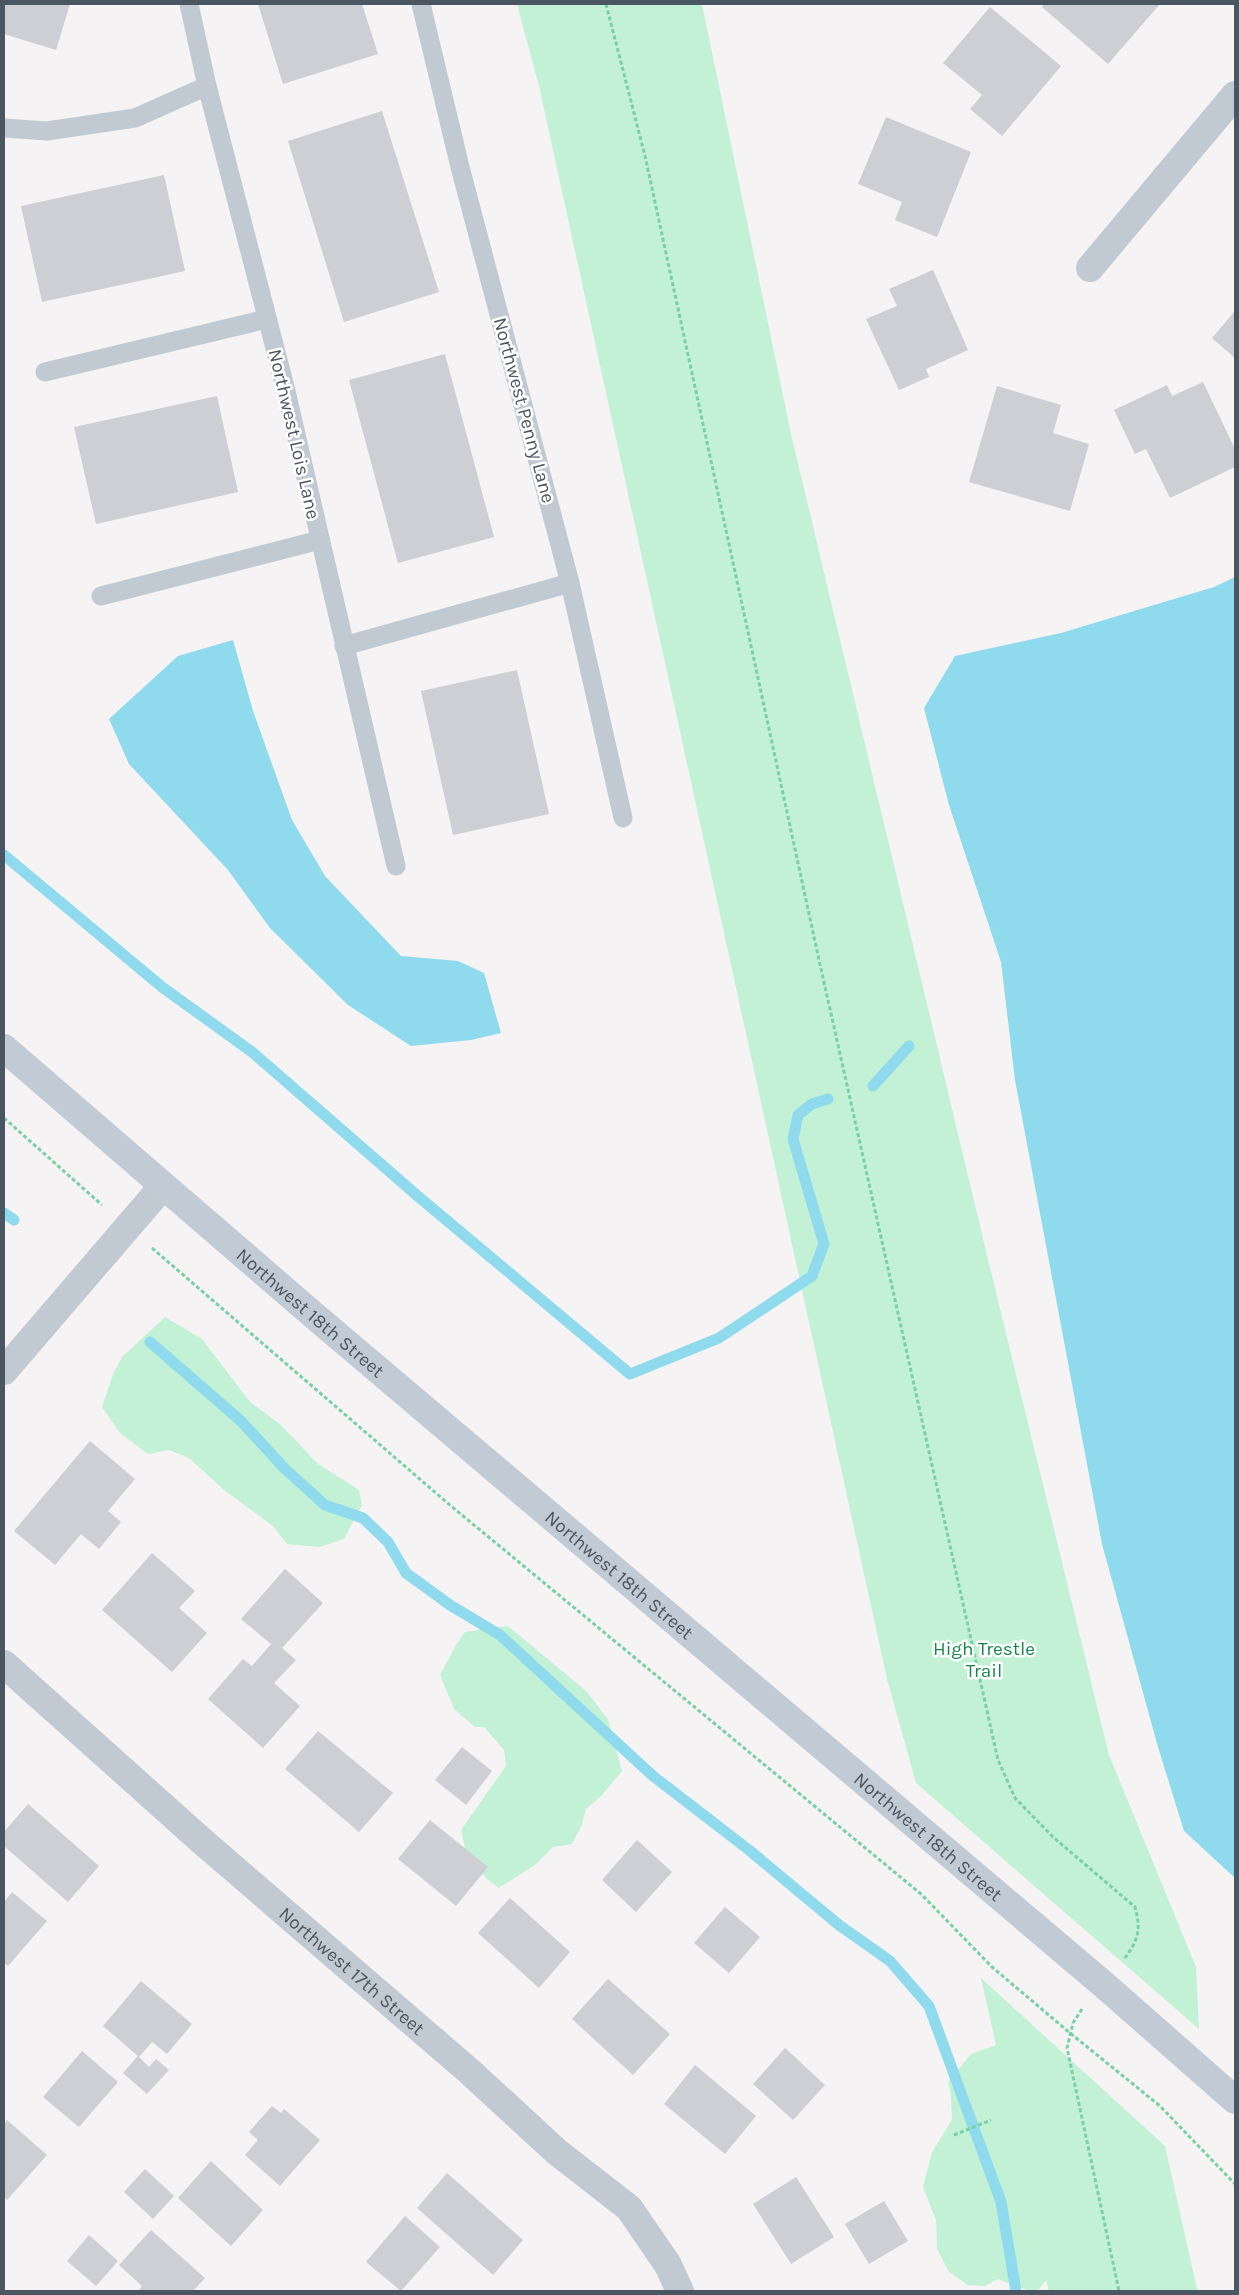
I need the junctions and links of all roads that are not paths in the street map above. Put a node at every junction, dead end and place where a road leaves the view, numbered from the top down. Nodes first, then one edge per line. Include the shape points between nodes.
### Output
1 (189, 4) edge
2 (421, 4) edge
3 (207, 86) junction
4 (1235, 95) edge
5 (4, 128) edge
6 (1090, 268) dead end
7 (267, 319) junction
8 (45, 372) dead end
9 (320, 540) junction
10 (570, 583) junction
11 (101, 596) dead end
12 (344, 646) junction
13 (623, 818) dead end
14 (396, 866) dead end
15 (4, 1048) edge
16 (163, 1186) junction
17 (4, 1372) edge
18 (4, 1664) edge
19 (1235, 2100) edge
20 (680, 2291) edge

1 - 3 lane, Northwest Lois Lane
2 - 10 lane, Northwest Penny Lane via 460,167
3 - 5 lane via 135,118 46,131
3 - 7 lane, Northwest Lois Lane
4 - 6 street
7 - 8 lane
7 - 9 lane, Northwest Lois Lane
9 - 11 lane
9 - 12 lane, Northwest Lois Lane
10 - 12 lane
10 - 13 lane, Northwest Penny Lane
12 - 14 lane, Northwest Lois Lane
15 - 16 main road, Northwest 18th Street
16 - 17 street
16 - 19 main road, Northwest 18th Street via 1103,1984
18 - 20 street, Northwest 17th Street via 203,1842 469,2071 557,2152 629,2208 668,2265

